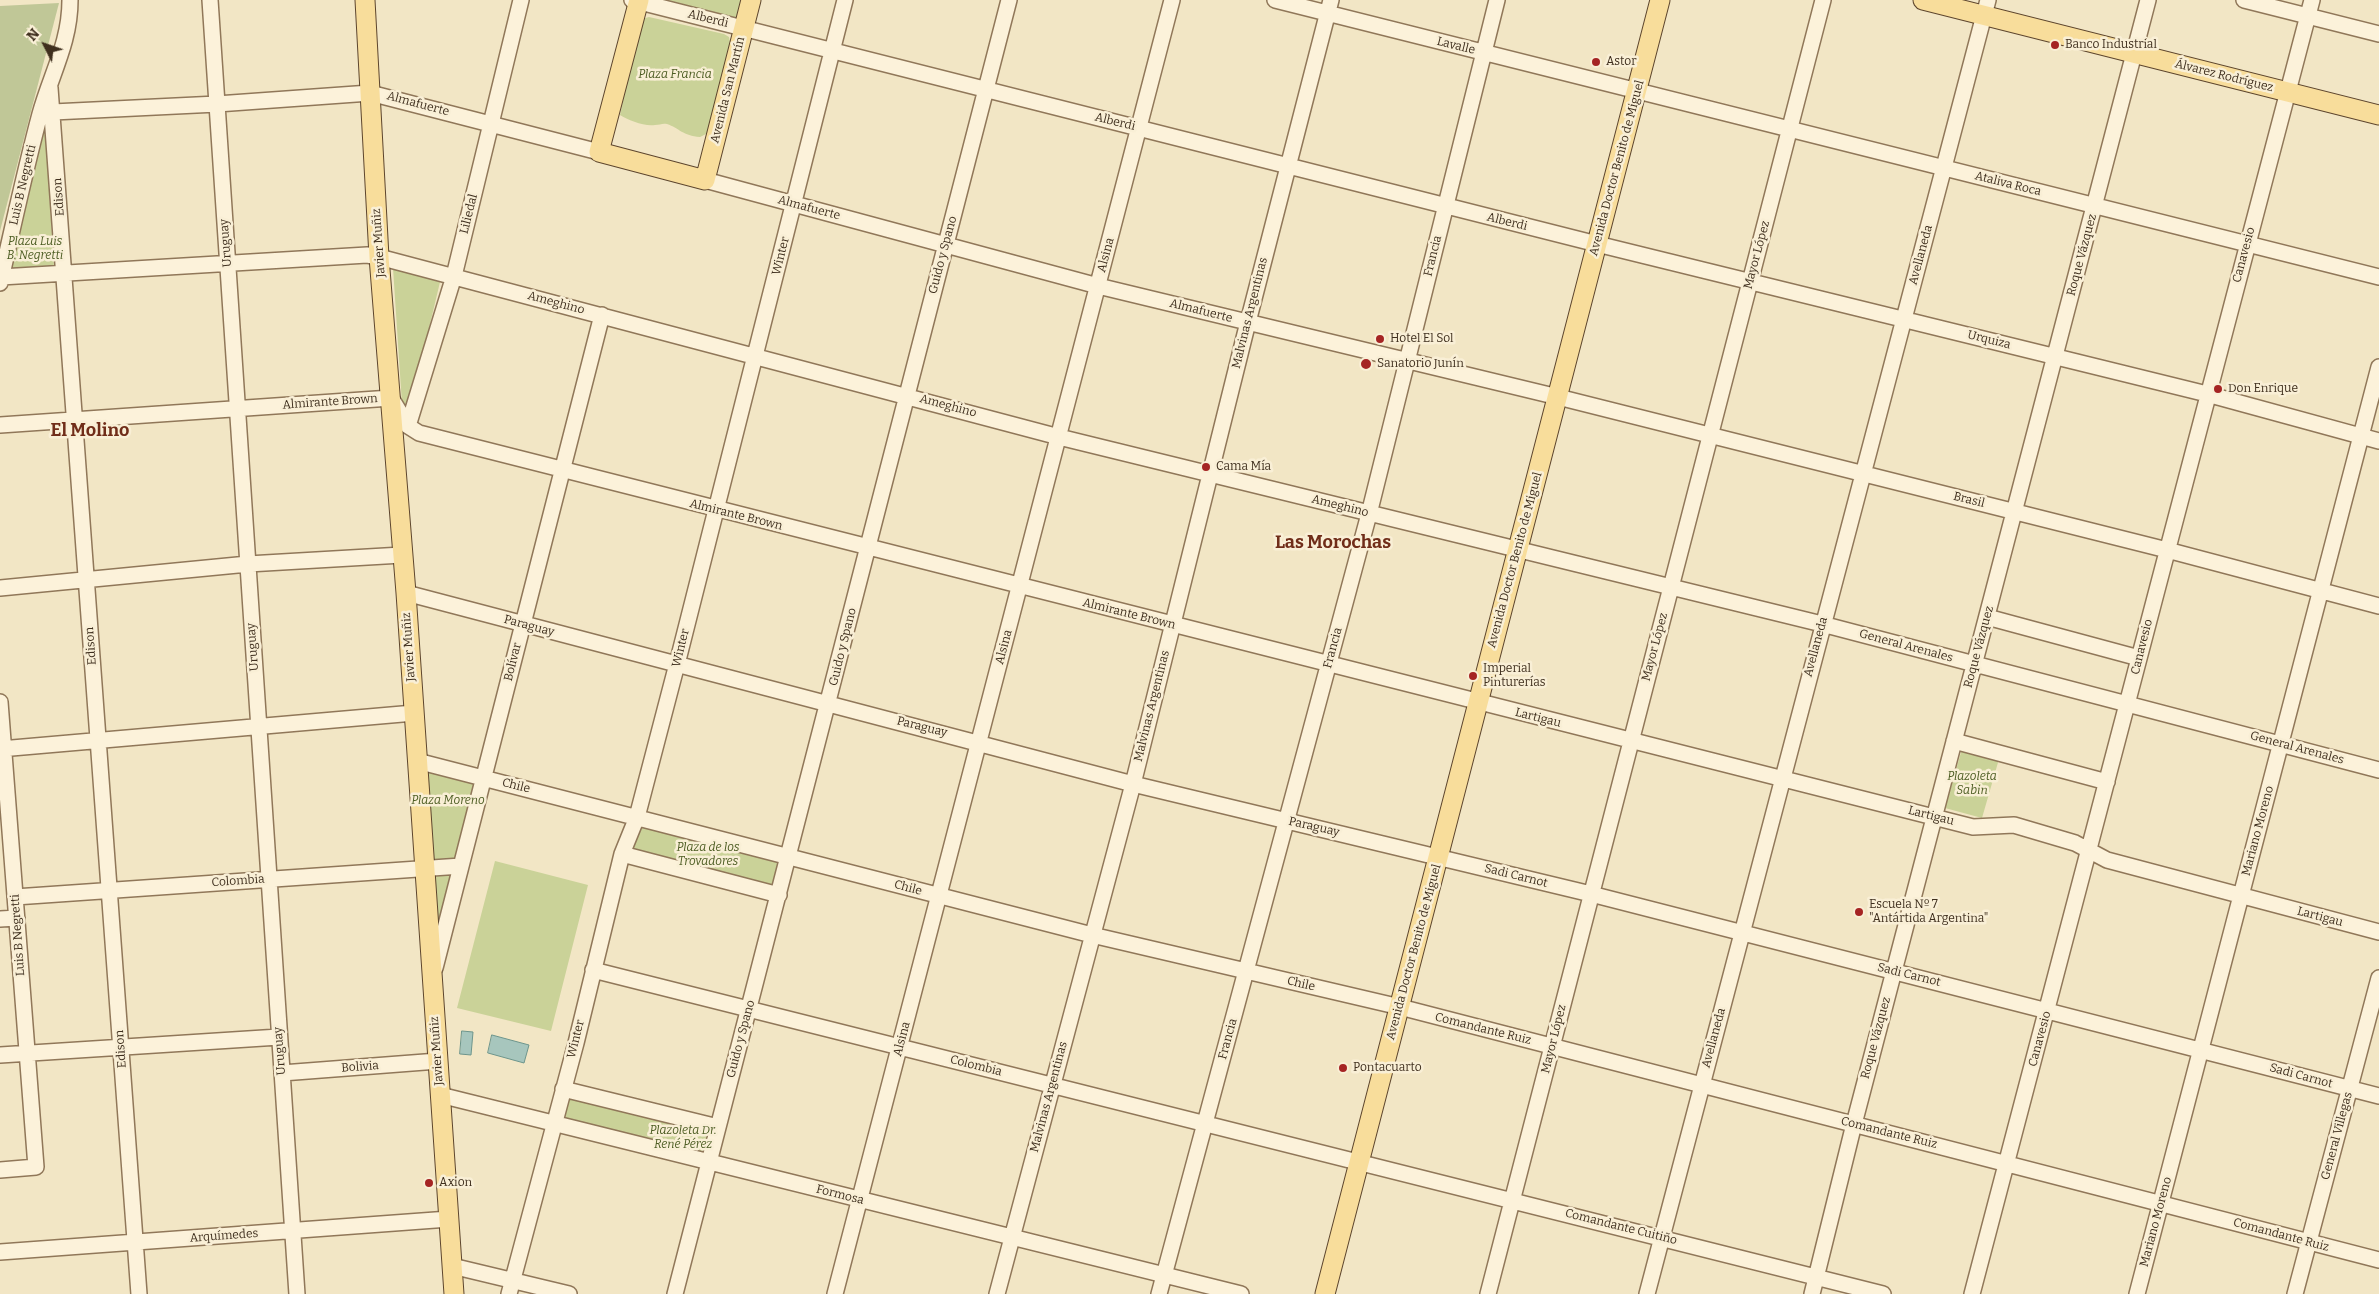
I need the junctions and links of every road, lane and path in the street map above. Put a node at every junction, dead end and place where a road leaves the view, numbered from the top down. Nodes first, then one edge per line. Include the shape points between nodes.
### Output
1 (70, 0) edge
2 (210, 0) edge
3 (365, 0) edge
4 (522, 0) edge
5 (750, 0) edge
6 (845, 0) edge
7 (1009, 0) edge
8 (1172, 0) edge
9 (1275, 0) edge
10 (1496, 0) edge
11 (1660, 0) edge
12 (1823, 0) edge
13 (1923, 0) edge
14 (2148, 0) edge
15 (2244, 0) edge
16 (2312, 0) edge
17 (637, 1) edge
18 (1330, 7) edge
19 (1986, 8) edge
20 (2308, 16) junction
21 (744, 28) junction
22 (2379, 34) edge
23 (833, 51) junction
24 (1484, 53) junction
25 (2134, 53) junction
26 (50, 88) junction
27 (986, 90) junction
28 (1637, 92) junction
29 (2287, 92) junction
30 (370, 93) junction
31 (217, 104) junction
32 (53, 112) junction
33 (2379, 115) edge
34 (492, 124) junction
35 (1139, 128) junction
36 (1789, 130) junction
37 (599, 152) junction
38 (1288, 166) junction
39 (1944, 168) junction
40 (705, 180) junction
41 (794, 204) junction
42 (1446, 206) junction
43 (2094, 206) junction
44 (2247, 243) junction
45 (945, 244) junction
46 (1597, 244) junction
47 (379, 257) junction
48 (228, 265) junction
49 (64, 274) junction
50 (454, 276) junction
51 (2379, 277) edge
52 (1, 280) edge
53 (1750, 281) junction
54 (1098, 286) junction
55 (602, 315) junction
56 (1904, 319) junction
57 (1248, 322) junction
58 (755, 355) junction
59 (2055, 356) junction
60 (1407, 361) junction
61 (2379, 367) edge
62 (2208, 394) junction
63 (906, 395) junction
64 (1558, 397) junction
65 (391, 398) junction
66 (237, 409) junction
67 (74, 420) junction
68 (0, 425) edge
69 (408, 426) junction
70 (1710, 435) junction
71 (1059, 436) junction
72 (2361, 436) junction
73 (2379, 441) edge
74 (563, 470) junction
75 (1210, 474) junction
76 (1862, 474) junction
77 (716, 510) junction
78 (2014, 512) junction
79 (1369, 514) junction
80 (868, 548) junction
81 (1518, 548) junction
82 (2167, 550) junction
83 (402, 555) junction
84 (248, 564) junction
85 (86, 579) junction
86 (1671, 586) junction
87 (1020, 587) junction
88 (0, 588) edge
89 (2321, 590) junction
90 (406, 593) junction
91 (2379, 606) edge
92 (1987, 617) junction
93 (523, 624) junction
94 (1822, 624) junction
95 (1172, 625) junction
96 (2140, 658) junction
97 (677, 664) junction
98 (1974, 664) junction
99 (1328, 665) junction
100 (0, 702) edge
101 (829, 703) junction
102 (1478, 703) junction
103 (2128, 704) junction
104 (414, 713) junction
105 (258, 725) junction
106 (98, 740) junction
107 (1631, 741) junction
108 (1954, 741) junction
109 (979, 742) junction
110 (2280, 744) junction
111 (2, 749) edge
112 (417, 761) junction
113 (2379, 770) edge
114 (484, 778) junction
115 (1782, 778) junction
116 (2108, 782) junction
117 (1133, 784) junction
118 (637, 817) junction
119 (1934, 817) junction
120 (1286, 820) junction
121 (2090, 850) junction
122 (622, 854) junction
123 (1439, 856) junction
124 (789, 857) junction
125 (461, 866) junction
126 (424, 868) junction
127 (269, 878) junction
128 (109, 890) junction
129 (1591, 894) junction
130 (779, 895) junction
131 (939, 896) junction
132 (2241, 896) junction
133 (15, 898) junction
134 (17, 918) junction
135 (0, 919) edge
136 (1742, 932) junction
137 (2379, 932) edge
138 (1092, 936) junction
139 (593, 970) junction
140 (1894, 971) junction
141 (1246, 972) junction
142 (2379, 978) edge
143 (432, 979) junction
144 (1400, 1007) junction
145 (749, 1009) junction
146 (2047, 1010) junction
147 (279, 1037) junction
148 (900, 1046) junction
149 (1552, 1046) junction
150 (121, 1048) junction
151 (2201, 1050) junction
152 (27, 1054) junction
153 (0, 1055) edge
154 (438, 1061) junction
155 (282, 1073) junction
156 (1052, 1085) junction
157 (1702, 1085) junction
158 (2350, 1088) junction
159 (563, 1089) junction
160 (440, 1095) junction
161 (2379, 1096) edge
162 (1205, 1123) junction
163 (554, 1124) junction
164 (1854, 1124) junction
165 (718, 1127) junction
166 (709, 1162) junction
167 (1359, 1162) junction
168 (2007, 1164) junction
169 (0, 1170) edge
170 (860, 1200) junction
171 (1512, 1200) junction
172 (2161, 1203) junction
173 (449, 1219) junction
174 (292, 1231) junction
175 (1012, 1237) junction
176 (1662, 1238) junction
177 (136, 1242) junction
178 (2309, 1242) junction
179 (0, 1252) edge
180 (2379, 1260) edge
181 (452, 1266) junction
182 (1164, 1275) junction
183 (1817, 1277) junction
184 (510, 1287) edge
185 (139, 1294) edge
186 (297, 1294) edge
187 (454, 1294) edge
188 (569, 1294) edge
189 (675, 1294) edge
190 (835, 1294) edge
191 (997, 1294) edge
192 (1160, 1294) edge
193 (1241, 1294) edge
194 (1325, 1294) edge
195 (1488, 1294) edge
196 (1647, 1294) edge
197 (1812, 1294) edge
198 (1883, 1294) edge
199 (1972, 1294) edge
200 (2137, 1294) edge
201 (2296, 1294) edge

1 - 26 street, Edison via 65,45
2 - 31 street, Uruguay
3 - 30 main road, Javier Muñiz
4 - 34 street, Liliedal
5 - 21 main road, Avenida San Martín
6 - 23 street, Winter
7 - 27 street, Guido y Spano
8 - 35 street, Alsina
9 - 18 street, Lavalle
10 - 24 street, Francia
11 - 28 main road, Avenida Doctor Benito de Miguel
12 - 36 street, Mayor López
13 - 19 main road, Álvarez Rodríguez
14 - 25 street, Roque Vázquez
15 - 20 street
16 - 20 street, Canavesio
17 - 21 street, Alberdi
17 - 37 main road
18 - 24 street, Lavalle
18 - 38 street, Malvinas Argentinas
19 - 25 main road, Álvarez Rodríguez
19 - 39 street, Avellaneda
20 - 22 street
20 - 29 street, Canavesio
21 - 23 street, Alberdi
21 - 40 main road, Avenida San Martín
23 - 27 street, Alberdi
23 - 41 street, Winter
24 - 28 street, Lavalle
24 - 42 street, Francia
25 - 29 main road, Álvarez Rodríguez
25 - 43 street, Roque Vázquez
26 - 32 street, Edison
26 - 52 street, Luis B Negretti via 40,112
27 - 35 street, Alberdi
27 - 45 street, Guido y Spano
28 - 36 street, Ataliva Roca
28 - 46 main road, Avenida Doctor Benito de Miguel
29 - 33 main road, Álvarez Rodríguez
29 - 44 street, Canavesio
30 - 31 street, Almafuerte
30 - 34 street, Almafuerte
30 - 47 main road, Javier Muñiz
31 - 32 street, Almafuerte
31 - 48 street, Uruguay
32 - 49 street, Edison
34 - 37 street, Almafuerte
34 - 50 street, Liliedal
35 - 38 street, Alberdi
35 - 54 street, Alsina
36 - 39 street, Ataliva Roca
36 - 53 street, Mayor López
37 - 40 main road, Almafuerte
38 - 42 street, Alberdi
38 - 57 street, Malvinas Argentinas
39 - 43 street, Ataliva Roca
39 - 56 street, Avellaneda
40 - 41 street, Almafuerte
41 - 45 street, Almafuerte
41 - 58 street, Winter
42 - 46 street, Alberdi
42 - 60 street, Francia
43 - 44 street, Ataliva Roca
43 - 59 street, Roque Vázquez
44 - 51 street, Ataliva Roca
44 - 62 street, Canavesio
45 - 54 street, Almafuerte
45 - 63 street, Guido y Spano
46 - 53 street, Urquiza
46 - 64 main road, Avenida Doctor Benito de Miguel
47 - 48 street, Ameghino via 367,255
47 - 50 street, Ameghino
47 - 65 main road, Javier Muñiz
48 - 49 street, Ameghino
48 - 66 street, Uruguay
49 - 52 street, Ameghino
49 - 67 street, Edison
50 - 55 street, Ameghino
50 - 69 street, Liliedal
53 - 56 street, Urquiza
53 - 70 street, Mayor López
54 - 57 street, Almafuerte
54 - 71 street, Alsina
55 - 58 street, Ameghino
55 - 74 street, Bolívar
56 - 59 street, Urquiza
56 - 76 street, Avellaneda
57 - 60 street, Almafuerte
57 - 75 street, Malvinas Argentinas
58 - 63 street, Ameghino
58 - 77 street, Winter
59 - 62 street, Urquiza
59 - 78 street, Roque Vázquez
60 - 64 street, Almafuerte
60 - 79 street, Francia
61 - 72 street, Mariano Moreno
62 - 72 street, Urquiza
62 - 82 street, Canavesio
63 - 71 street, Ameghino
63 - 80 street, Guido y Spano
64 - 70 street, Brasil
64 - 81 main road, Avenida Doctor Benito de Miguel
65 - 66 street, Almirante Brown
65 - 69 street, Almirante Brown
65 - 83 main road, Javier Muñiz
66 - 67 street, Almirante Brown
66 - 84 street, Uruguay
67 - 68 street, Almirante Brown
67 - 85 street, Edison
69 - 74 street, Almirante Brown via 419,433
70 - 76 street, Brasil
70 - 86 street, Mayor López
71 - 75 street, Ameghino
71 - 87 street, Alsina
72 - 73 street, Urquiza
72 - 89 street, Mariano Moreno
74 - 77 street, Almirante Brown
74 - 93 street, Bolívar
75 - 79 street, Ameghino
75 - 95 street, Malvinas Argentinas
76 - 78 street, Brasil
76 - 94 street, Avellaneda
77 - 80 street, Almirante Brown
77 - 97 street, Winter
78 - 82 street, Brasil
78 - 92 street, Roque Vázquez
79 - 81 street, Ameghino
79 - 99 street, Francia
80 - 87 street, Almirante Brown
80 - 101 street, Guido y Spano
81 - 86 street, General Arenales
81 - 102 main road, Avenida Doctor Benito de Miguel
82 - 89 street, Brasil
82 - 96 street, Canavesio
83 - 84 street
83 - 90 main road, Javier Muñiz
84 - 85 street
84 - 105 street, Uruguay
85 - 88 street
85 - 106 street, Edison
86 - 94 street, General Arenales
86 - 107 street, Mayor López
87 - 95 street, Almirante Brown
87 - 109 street, Alsina
89 - 91 street, Brasil
89 - 110 street, Mariano Moreno
90 - 93 street, Paraguay
90 - 104 main road, Javier Muñiz
92 - 96 street
92 - 98 street, Roque Vázquez
93 - 97 street, Paraguay
93 - 114 street, Bolívar
94 - 98 street, General Arenales
94 - 115 street, Avellaneda
95 - 99 street, Almirante Brown
95 - 117 street, Malvinas Argentinas
96 - 103 street, Canavesio
97 - 101 street, Paraguay
97 - 118 street, Winter
98 - 103 street, General Arenales
98 - 108 street, Roque Vázquez
99 - 102 street, Almirante Brown
99 - 120 street, Francia
100 - 111 street, Luis B Negretti
101 - 109 street, Paraguay
101 - 124 street, Guido y Spano
102 - 107 street, Lartigau
102 - 123 main road, Avenida Doctor Benito de Miguel
103 - 110 street, General Arenales
103 - 116 street, Canavesio
104 - 105 street
104 - 112 main road, Javier Muñiz
105 - 106 street
105 - 127 street, Uruguay
106 - 111 street
106 - 128 street, Edison
107 - 115 street, Lartigau
107 - 129 street, Mayor López
108 - 116 street
108 - 119 street, Roque Vázquez
109 - 117 street, Paraguay
109 - 131 street, Alsina
110 - 113 street, General Arenales
110 - 132 street, Mariano Moreno
111 - 133 street, Luis B Negretti
112 - 114 street, Chile
112 - 126 main road, Javier Muñiz
114 - 118 street, Chile
114 - 125 street, Bolívar
115 - 119 street, Lartigau
115 - 136 street, Avellaneda
116 - 121 street, Canavesio
117 - 120 street, Paraguay
117 - 138 street, Malvinas Argentinas
118 - 122 street, Winter
118 - 124 street, Chile
119 - 121 street, Lartigau via 1979,828 2014,825
119 - 140 street, Roque Vázquez
120 - 123 street, Paraguay
120 - 141 street, Francia
121 - 132 street, Lartigau via 2107,860
121 - 146 street, Canavesio
122 - 130 street
122 - 139 street, Winter
123 - 129 street, Sadi Carnot
123 - 144 main road, Avenida Doctor Benito de Miguel
124 - 130 street, Guido y Spano
124 - 131 street, Chile
125 - 126 street, Colombia
125 - 143 street, Bolívar
126 - 127 street, Colombia
126 - 143 main road, Javier Muñiz
127 - 128 street, Colombia
127 - 147 street, Uruguay
128 - 133 street, Colombia
128 - 150 street, Edison
129 - 136 street, Sadi Carnot
129 - 149 street, Mayor López
130 - 145 street, Guido y Spano
131 - 138 street, Chile
131 - 148 street, Alsina
132 - 137 street, Lartigau
132 - 151 street, Mariano Moreno
133 - 134 street, Luis B Negretti
134 - 135 street
134 - 152 street, Luis B Negretti
136 - 140 street, Sadi Carnot
136 - 157 street, Avellaneda
138 - 141 street, Chile
138 - 156 street, Malvinas Argentinas
139 - 145 street, Colombia
139 - 159 street, Winter
140 - 146 street, Sadi Carnot
140 - 164 street, Roque Vázquez
141 - 144 street, Chile
141 - 162 street, Francia
142 - 158 street, General Villegas
143 - 154 main road, Javier Muñiz
144 - 149 street, Comandante Ruiz
144 - 167 main road, Avenida Doctor Benito de Miguel
145 - 148 street, Colombia
145 - 165 street, Guido y Spano
146 - 151 street, Sadi Carnot
146 - 168 street, Canavesio
147 - 150 street
147 - 155 street, Uruguay
148 - 156 street, Colombia
148 - 170 street, Alsina
149 - 157 street, Comandante Ruiz
149 - 171 street, Mayor López
150 - 152 street
150 - 177 street, Edison
151 - 158 street, Sadi Carnot
151 - 172 street, Mariano Moreno
152 - 153 street
152 - 169 street, Luis B Negretti via 36,1167
154 - 155 street, Bolivia
154 - 160 main road, Javier Muñiz
155 - 174 street, Uruguay
156 - 162 street, Colombia
156 - 175 street, Malvinas Argentinas
157 - 164 street, Comandante Ruiz
157 - 176 street, Avellaneda
158 - 161 street, Sadi Carnot
158 - 178 street, General Villegas
159 - 163 street, Winter
159 - 165 street
160 - 163 street, Formosa
160 - 173 main road, Javier Muñiz
162 - 167 street, Colombia
162 - 182 street, Francia
163 - 166 street, Formosa
163 - 184 street, Winter
164 - 168 street, Comandante Ruiz
164 - 183 street, Roque Vázquez
165 - 166 street, Guido y Spano
166 - 170 street, Formosa
166 - 189 street, Guido y Spano
167 - 171 street, Comandante Cuitiño
167 - 194 main road, Avenida Doctor Benito de Miguel
168 - 172 street, Comandante Ruiz
168 - 199 street, Canavesio
170 - 175 street, Formosa
170 - 190 street, Alsina
171 - 176 street, Comandante Cuitiño
171 - 195 street, Mayor López
172 - 178 street, Comandante Ruiz
172 - 200 street, Mariano Moreno
173 - 174 street, Arquímedes
173 - 181 main road, Javier Muñiz
174 - 177 street, Arquímedes
174 - 186 street, Uruguay
175 - 182 street, Formosa
175 - 191 street, Malvinas Argentinas
176 - 183 street, Comandante Cuitiño
176 - 196 street, Avellaneda
177 - 179 street, Arquímedes
177 - 185 street, Edison
178 - 180 street, Comandante Ruiz
178 - 201 street, General Villegas
181 - 184 street
181 - 187 main road, Javier Muñiz
182 - 192 street, Francia
182 - 193 street, Formosa
183 - 197 street, Roque Vázquez
183 - 198 street, Comandante Cuitiño
184 - 188 street

